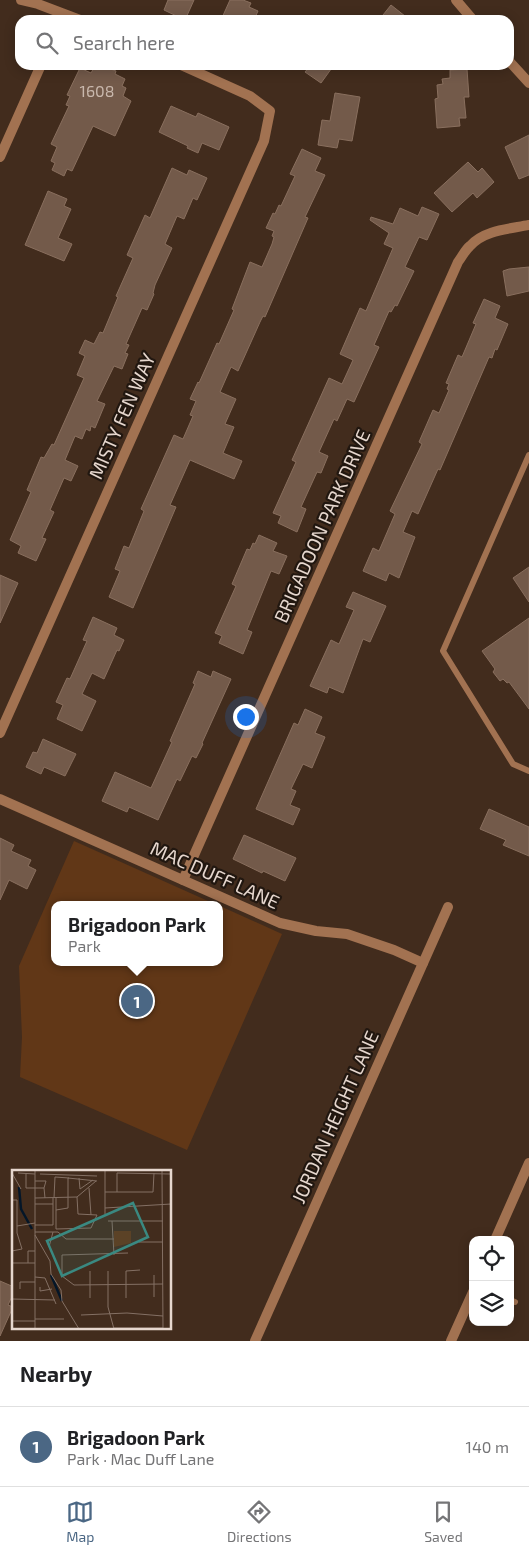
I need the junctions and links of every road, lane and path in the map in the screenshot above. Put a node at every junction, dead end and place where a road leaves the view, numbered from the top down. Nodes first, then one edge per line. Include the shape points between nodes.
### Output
1 (21, 0) edge
2 (456, 0) edge
3 (60, 15) edge
4 (469, 15) edge
5 (514, 66) edge
6 (39, 70) edge
7 (193, 70) edge
8 (529, 83) edge
9 (0, 158) edge
10 (529, 225) edge
11 (529, 455) edge
12 (0, 733) edge
13 (529, 771) edge
14 (0, 799) edge
15 (184, 880) junction
16 (448, 908) dead end
17 (423, 963) junction
18 (529, 1163) edge
19 (498, 1236) edge
20 (469, 1301) edge
21 (255, 1341) edge
22 (451, 1341) edge

1 - 3 street
2 - 4 street
5 - 8 street
6 - 9 street
7 - 12 street, MISTY FEN WAY via 250,96 270,111 264,141
10 - 15 street, BRIGADOON PARK DRIVE via 483,236 458,262
11 - 13 lane via 443,651 513,764
14 - 15 street, MAC DUFF LANE
15 - 17 street, MAC DUFF LANE via 280,923 347,934
16 - 17 street, JORDAN HEIGHT LANE
17 - 21 street, JORDAN HEIGHT LANE
18 - 19 street
20 - 22 street

